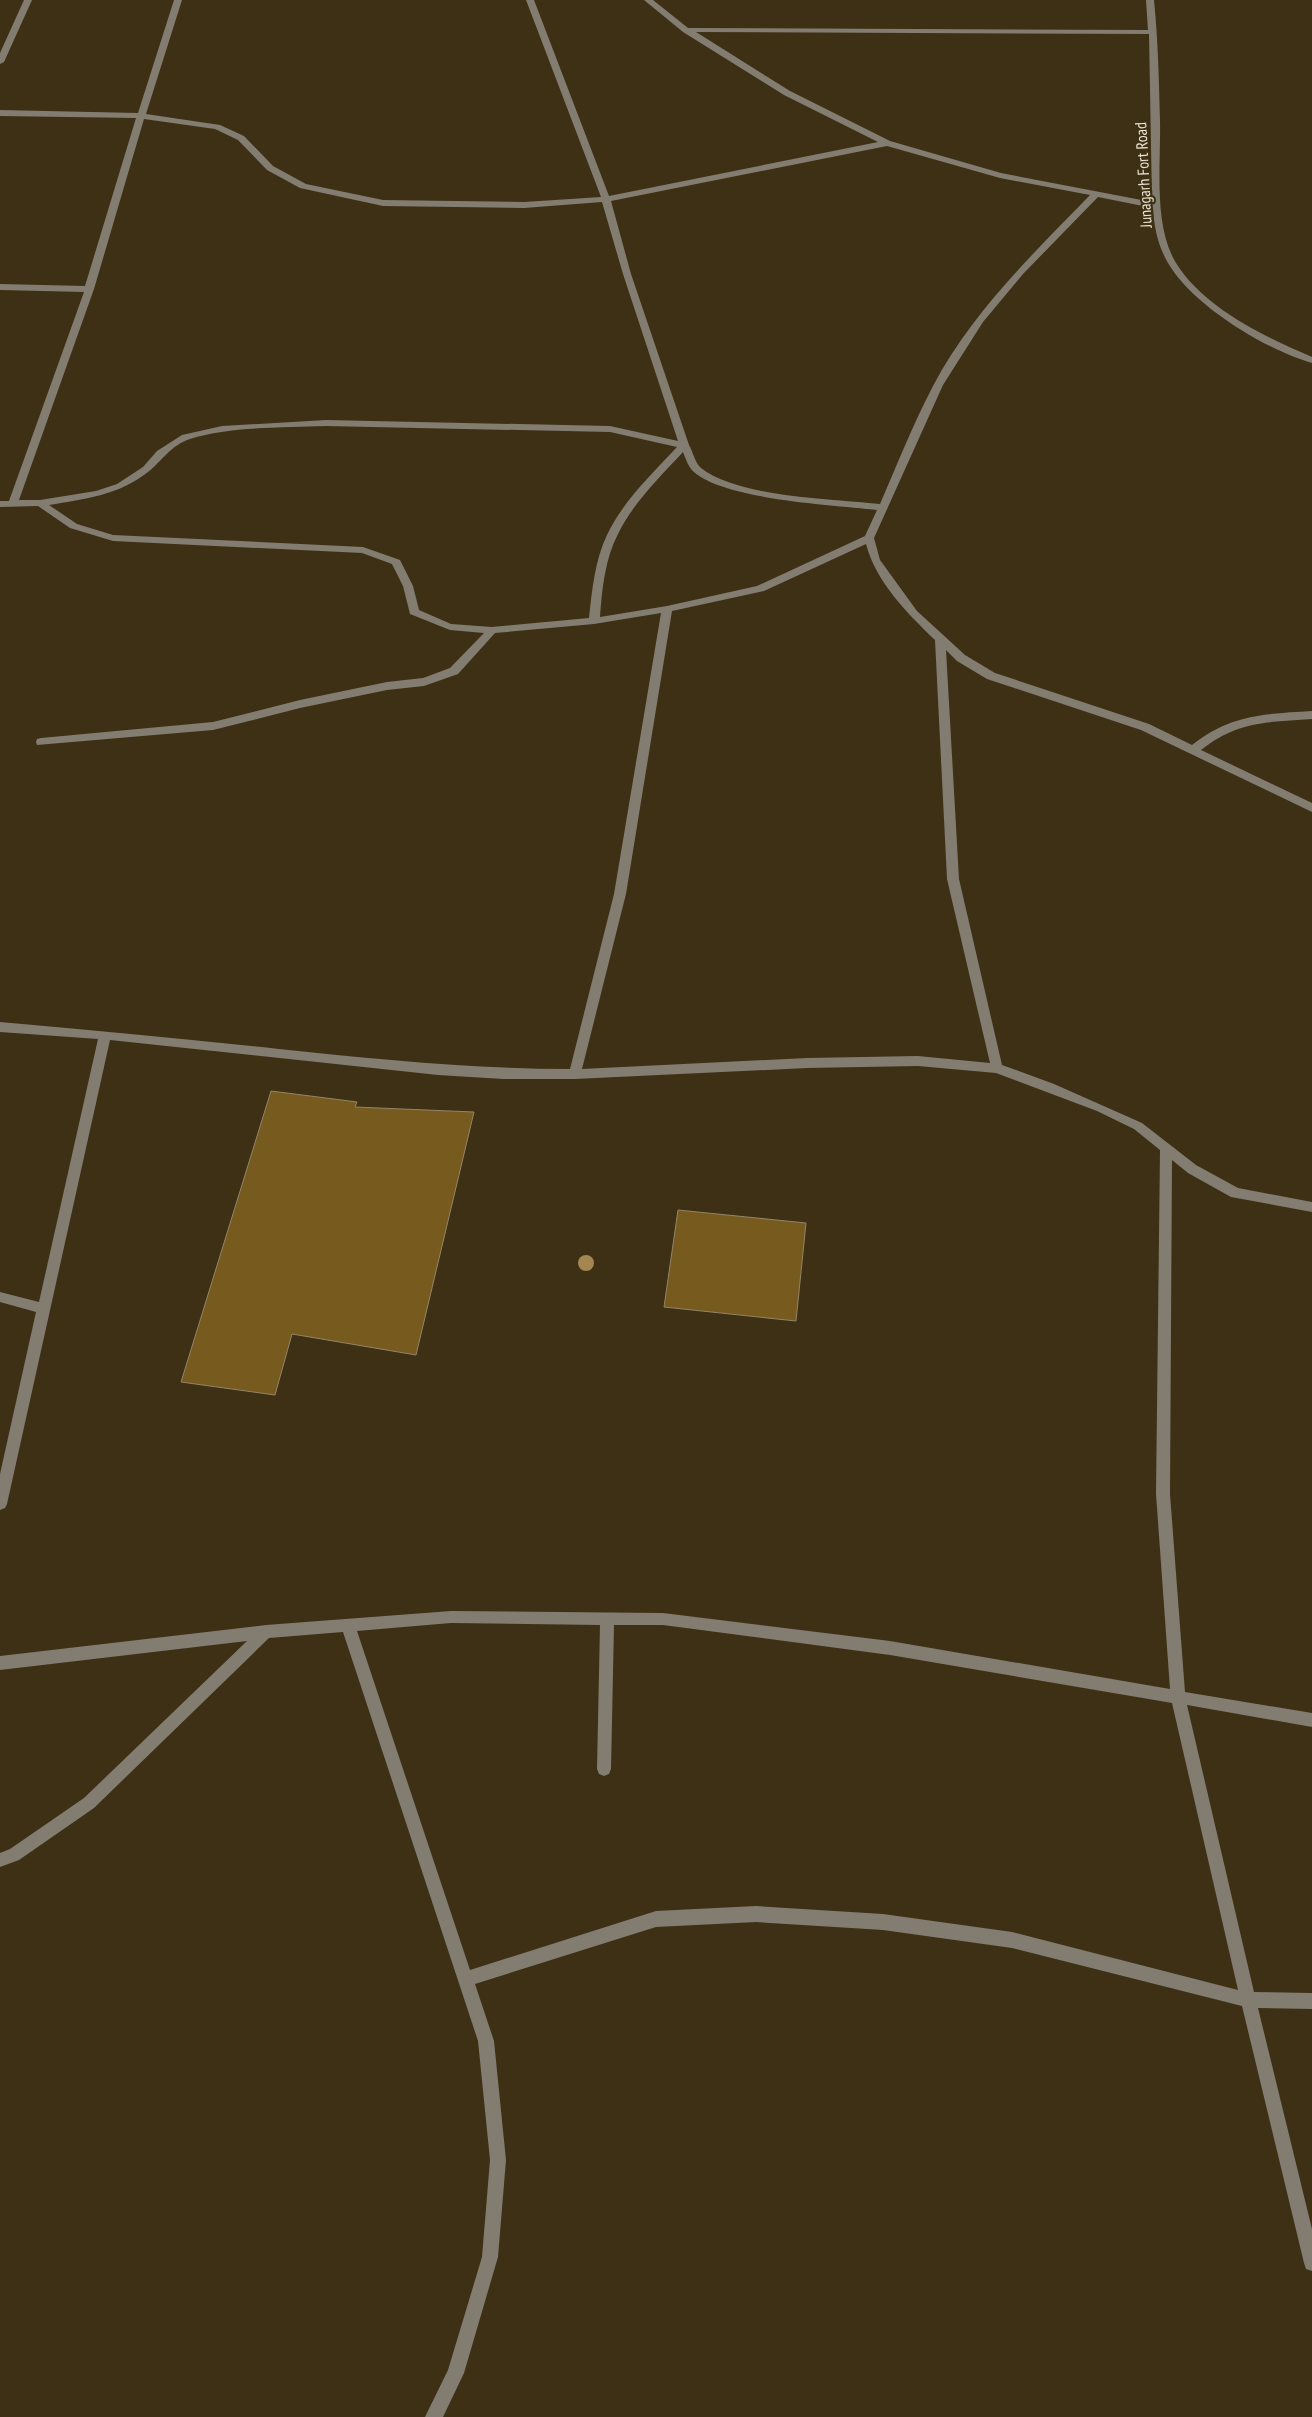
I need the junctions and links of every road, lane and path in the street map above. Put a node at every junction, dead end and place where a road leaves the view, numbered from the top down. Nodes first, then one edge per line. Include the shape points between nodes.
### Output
1 (28, 0) edge
2 (178, 0) edge
3 (530, 0) edge
4 (648, 0) edge
5 (1150, 0) edge
6 (686, 30) junction
7 (1153, 32) junction
8 (0, 62) edge
9 (0, 113) edge
10 (141, 116) junction
11 (887, 143) junction
12 (1096, 195) junction
13 (606, 199) junction
14 (1157, 206) junction
15 (0, 287) edge
16 (89, 289) junction
17 (1312, 360) edge
18 (684, 445) junction
19 (40, 503) junction
20 (0, 504) edge
21 (13, 504) junction
22 (881, 507) junction
23 (869, 538) junction
24 (667, 609) junction
25 (594, 621) junction
26 (492, 630) junction
27 (940, 640) junction
28 (1312, 715) edge
29 (41, 742) dead end
30 (1195, 750) junction
31 (1312, 808) edge
32 (0, 1027) edge
33 (105, 1035) junction
34 (997, 1068) junction
35 (575, 1074) junction
36 (1166, 1148) junction
37 (1312, 1207) edge
38 (0, 1297) edge
39 (44, 1309) junction
40 (0, 1504) edge
41 (607, 1618) junction
42 (348, 1625) junction
43 (266, 1632) junction
44 (0, 1663) edge
45 (1178, 1696) junction
46 (1312, 1720) edge
47 (604, 1769) dead end
48 (0, 1860) edge
49 (465, 1979) junction
50 (1248, 2000) junction
51 (1312, 2001) edge
52 (1312, 2263) edge
53 (434, 2417) edge

1 - 8 street
2 - 10 street
3 - 13 street
4 - 6 street
5 - 7 street, Junagarh Fort Road
6 - 7 street
6 - 11 street via 787,93
7 - 14 street, Junagarh Fort Road
9 - 10 street
10 - 13 street via 217,127 241,138 270,168 303,186 383,203 524,205
10 - 16 street
11 - 12 street via 1000,175
11 - 13 street
12 - 14 street
12 - 22 street via 1020,272 979,321 938,385
13 - 18 street via 627,274
14 - 17 street, Junagarh Fort Road via 1163,244 1182,278 1221,313 1256,336
15 - 16 street
16 - 21 street
18 - 19 street via 610,429 326,423 222,429 185,437 120,486 97,494
18 - 22 street via 696,469 716,482 739,490
18 - 25 street via 645,488 617,526 598,580
19 - 21 street
19 - 26 street via 85,533 113,538 363,550 396,562 408,586 414,612 450,627
20 - 21 street
22 - 23 street
23 - 24 street via 760,589
23 - 27 street via 874,560 887,579
24 - 25 street
24 - 35 street via 620,894
25 - 26 street
26 - 29 street via 454,671 424,682 378,688 213,726
27 - 30 street via 961,658 991,676 1145,727
27 - 34 street via 953,879
28 - 30 street via 1234,723 1211,734
30 - 31 street
32 - 33 street
33 - 35 street via 438,1070
33 - 39 street
34 - 35 street via 918,1061
34 - 36 street via 1101,1108 1138,1126
36 - 37 street via 1200,1174 1235,1193
36 - 45 street via 1163,1494
38 - 39 street
39 - 40 street
41 - 42 street via 451,1616
41 - 45 street via 663,1619 890,1648
41 - 47 street
42 - 43 street
42 - 49 street
43 - 44 street
43 - 48 street via 89,1803 14,1855
45 - 46 street
45 - 50 street
49 - 50 street via 656,1919 756,1914 883,1922 1012,1940
49 - 53 street via 486,2041 498,2160 490,2257 456,2373
50 - 51 street
50 - 52 street

